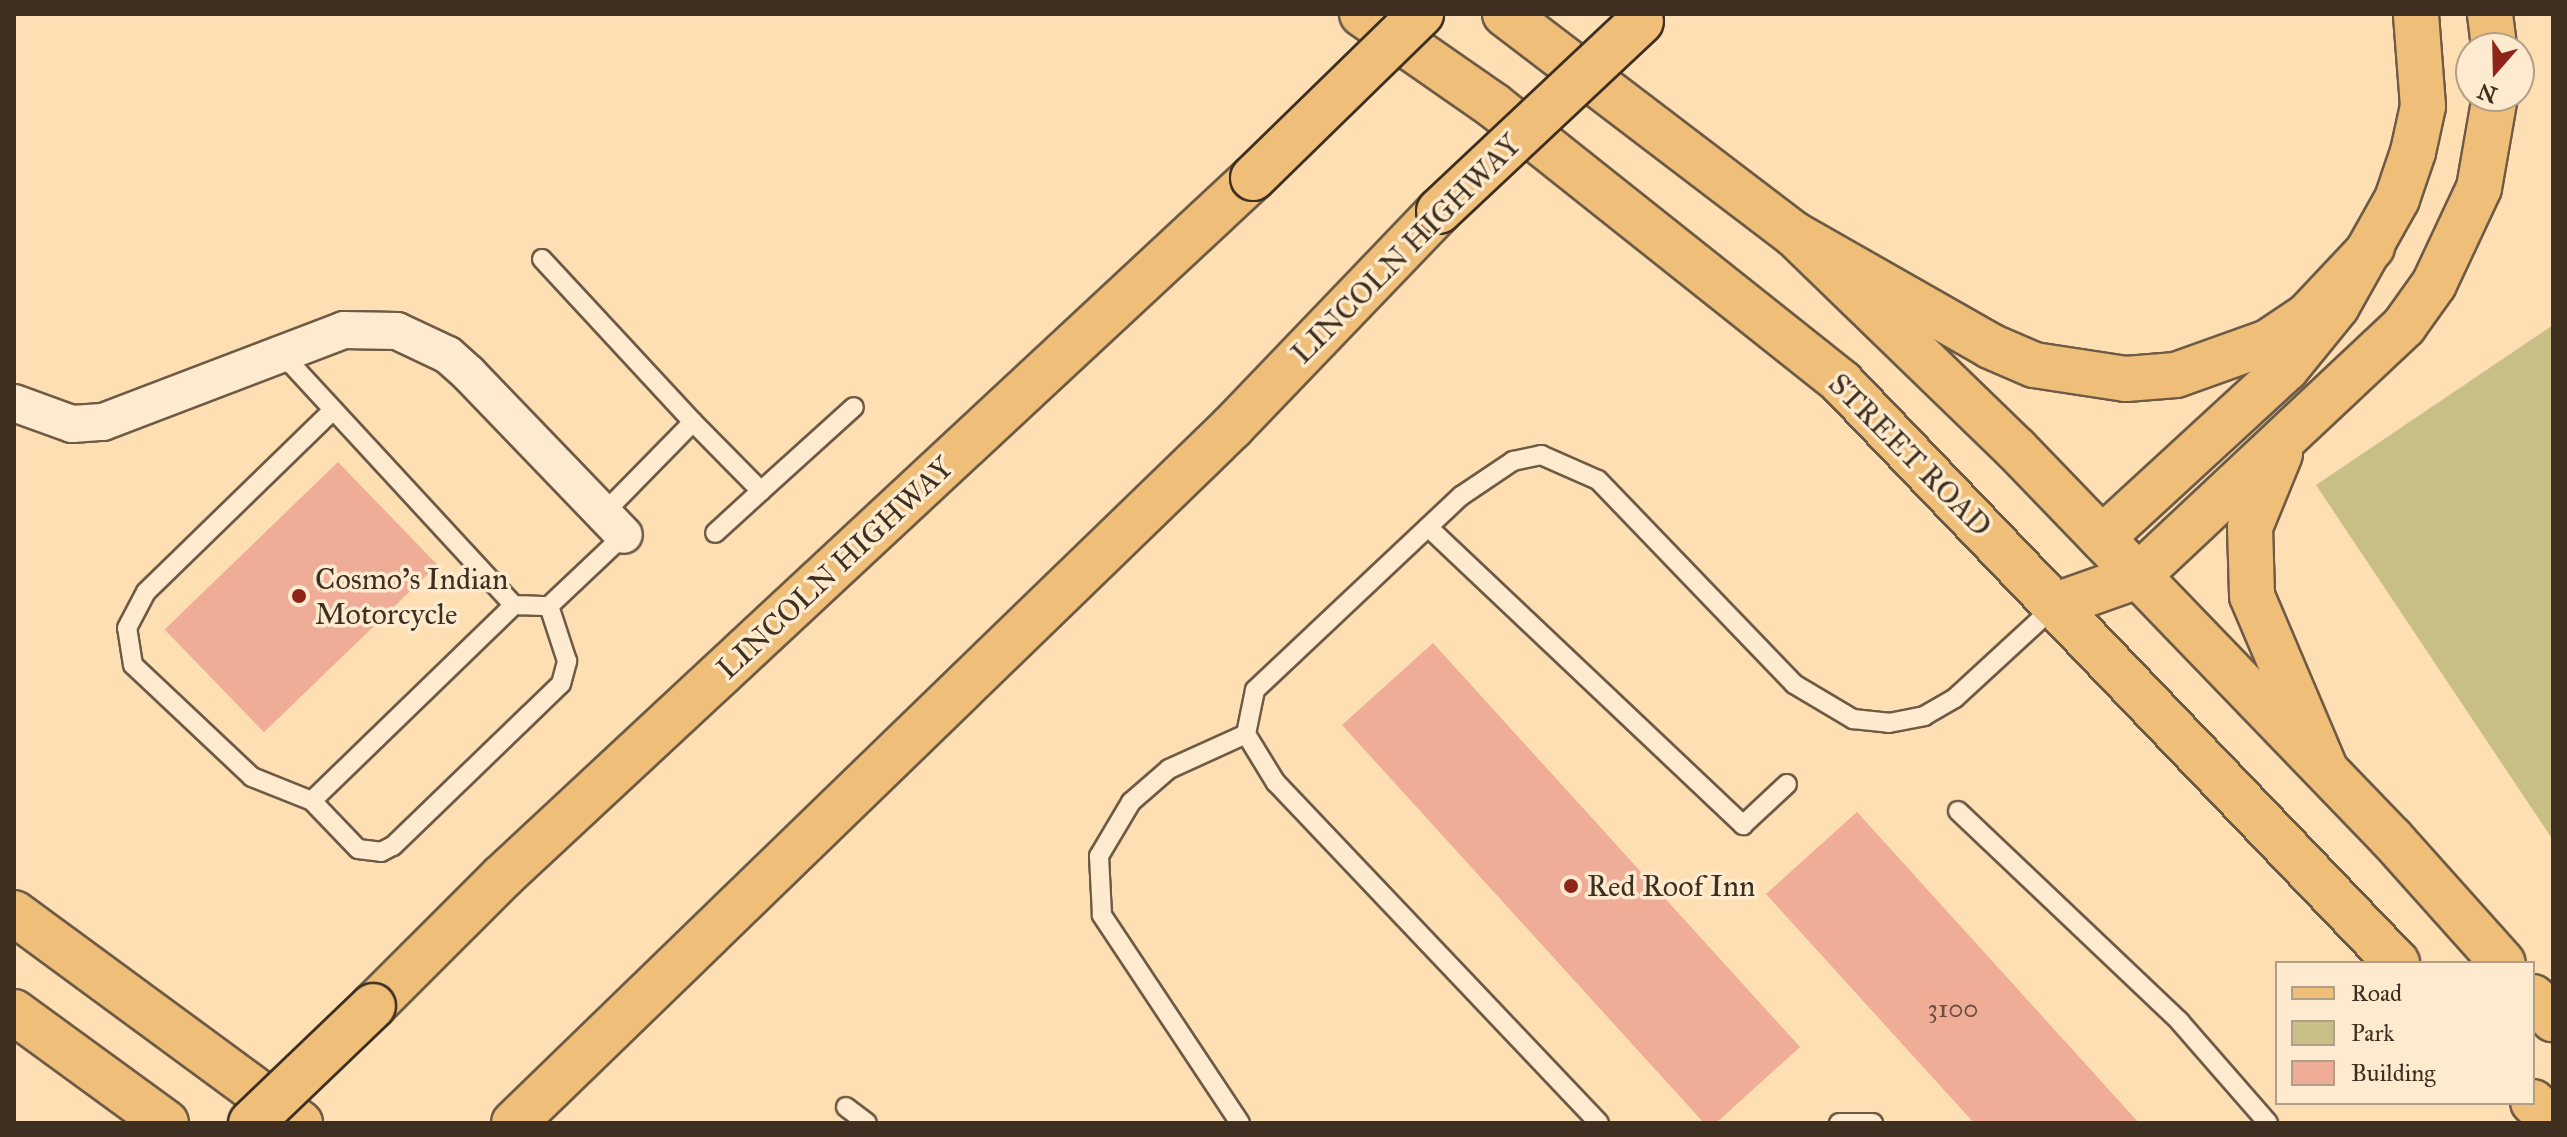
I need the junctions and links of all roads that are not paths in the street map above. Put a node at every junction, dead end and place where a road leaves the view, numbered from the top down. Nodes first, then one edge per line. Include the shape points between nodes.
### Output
1 (1362, 14) edge
2 (1421, 14) edge
3 (1505, 14) edge
4 (2416, 14) edge
5 (1644, 17) edge
6 (2492, 112) edge
7 (1794, 234) junction
8 (2372, 247) junction
9 (542, 259) dead end
10 (282, 354) junction
11 (14, 403) edge
12 (854, 407) dead end
13 (333, 410) junction
14 (693, 422) junction
15 (2292, 434) junction
16 (761, 491) junction
17 (614, 525) junction
18 (1428, 527) junction
19 (715, 533) dead end
20 (2102, 538) junction
21 (2138, 576) junction
22 (514, 605) junction
23 (2056, 605) junction
24 (549, 606) junction
25 (1246, 734) junction
26 (2326, 770) junction
27 (1787, 784) dead end
28 (312, 801) junction
29 (1958, 811) dead end
30 (14, 913) edge
31 (2395, 961) edge
32 (2501, 961) edge
33 (2535, 999) edge
34 (14, 1012) edge
35 (2553, 1019) edge
36 (2535, 1104) edge
37 (846, 1107) dead end
38 (516, 1122) edge
39 (2553, 1122) edge
40 (166, 1123) edge
41 (251, 1123) edge
42 (300, 1123) edge
43 (867, 1123) edge
44 (1240, 1123) edge
45 (1599, 1123) edge
46 (1839, 1123) edge
47 (1873, 1123) edge
48 (2268, 1123) edge

1 - 23 main road, STREET ROAD via 1493,105 1842,383
2 - 41 main road, LINCOLN HIGHWAY, bridge via 1253,178 502,877
3 - 7 main road
4 - 8 main road via 2423,106 2397,199
5 - 38 main road, LINCOLN HIGHWAY, bridge via 1439,211 1232,427
6 - 15 main road via 2479,188 2434,284 2367,365
7 - 8 main road via 1990,346 2049,368 2126,379 2176,375 2268,342 2307,316
7 - 20 main road
8 - 20 main road via 2337,306 2286,369
9 - 14 lane
10 - 11 street via 103,422 72,424
10 - 13 lane
10 - 17 street via 357,328 397,331 423,341 469,374
12 - 16 lane
13 - 22 lane
13 - 28 lane via 146,592 127,628 133,665 252,777
14 - 16 lane
14 - 17 lane
15 - 21 main road
15 - 26 main road via 2259,495 2247,563 2264,630
16 - 19 lane
17 - 24 lane
18 - 23 lane via 1487,475 1513,461 1541,455 1572,465 1598,480 1794,684 1853,719 1889,723 1924,716 1955,698
18 - 25 lane via 1255,690
18 - 27 lane via 1743,825
20 - 21 main road
20 - 23 main road
21 - 23 main road
21 - 26 main road
22 - 24 lane
22 - 28 lane
23 - 31 main road, STREET ROAD
24 - 28 lane via 567,661 561,684 393,846 381,852 358,849
25 - 44 lane via 1169,769 1131,802 1099,856 1102,915
25 - 45 lane via 1276,783
26 - 32 main road
29 - 48 lane via 2180,1022
30 - 42 main road
33 - 35 main road
34 - 40 main road
36 - 39 main road
37 - 43 lane
46 - 47 lane

